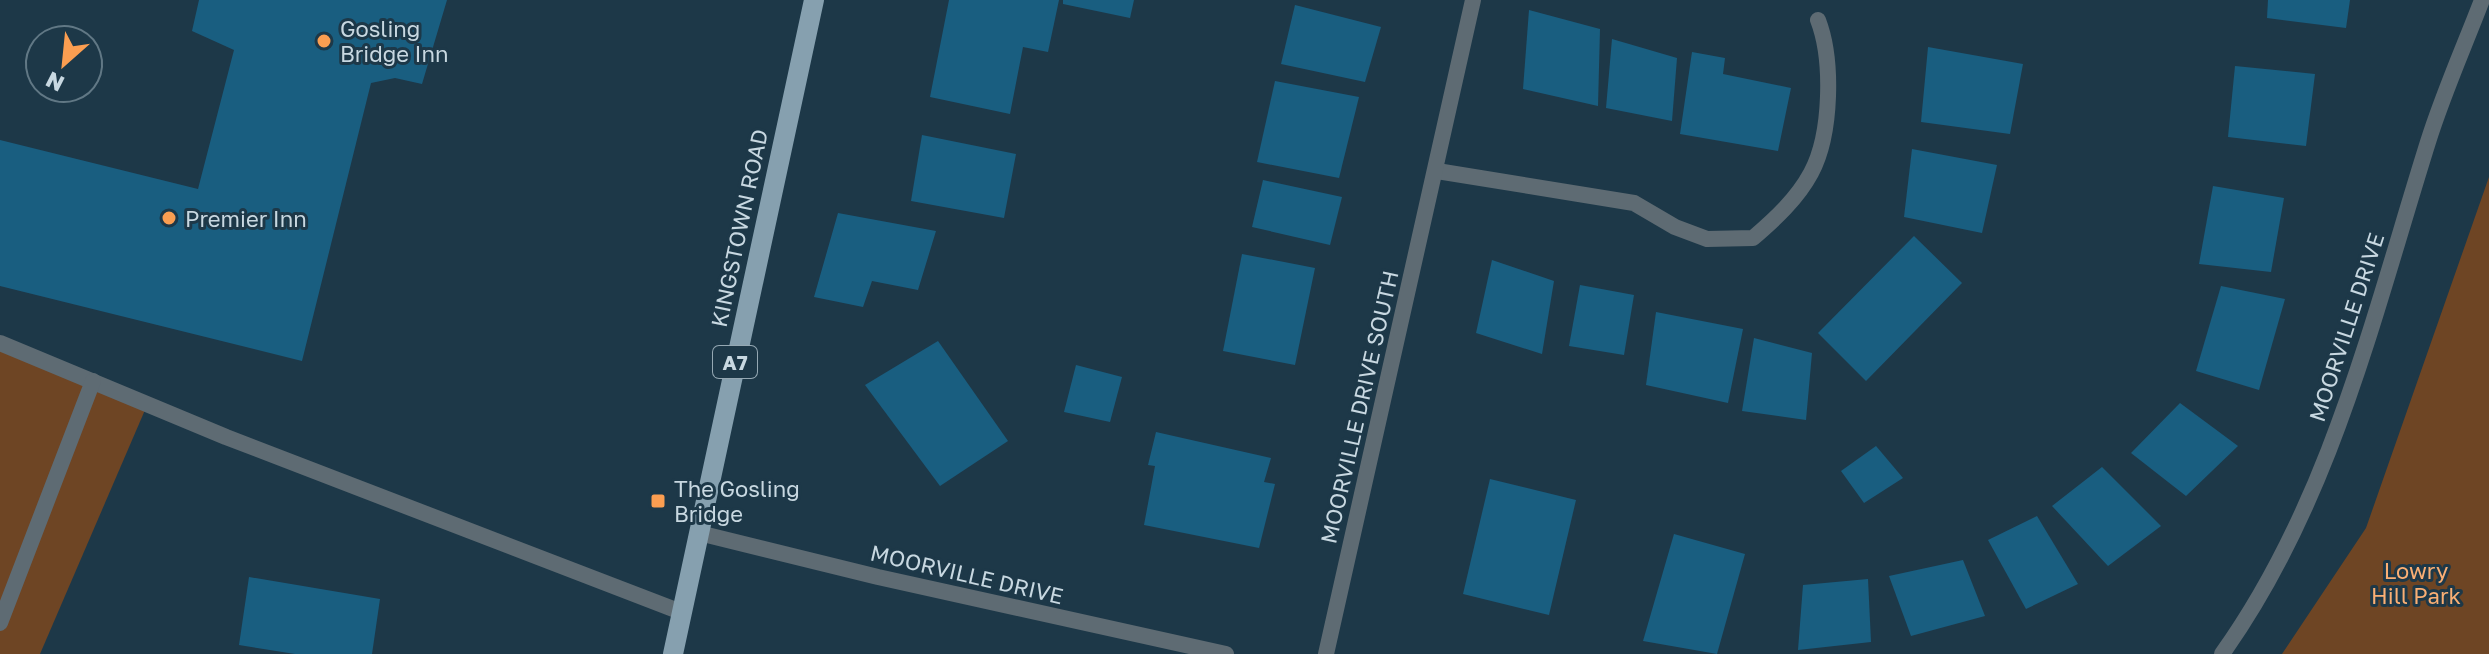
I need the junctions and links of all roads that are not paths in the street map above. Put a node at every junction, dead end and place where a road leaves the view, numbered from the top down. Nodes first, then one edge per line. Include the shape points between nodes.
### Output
1 (814, 0) edge
2 (1473, 0) edge
3 (2482, 0) edge
4 (1818, 20) dead end
5 (1437, 171) junction
6 (0, 343) edge
7 (93, 381) junction
8 (699, 533) junction
9 (681, 612) junction
10 (0, 623) edge
11 (673, 654) edge
12 (1226, 654) edge
13 (1326, 654) edge
14 (2222, 654) edge

1 - 8 main road, KINGSTOWN ROAD / A7
2 - 5 street, MOORVILLE DRIVE SOUTH
3 - 14 street, MOORVILLE DRIVE via 2429,137 2338,425 2297,527 2252,612
4 - 5 street via 1828,44 1829,70 1813,171 1786,209 1753,238 1707,239 1634,203
5 - 13 street, MOORVILLE DRIVE SOUTH
6 - 7 street
7 - 9 street
7 - 10 street
8 - 9 main road, KINGSTOWN ROAD / A7
8 - 12 street, MOORVILLE DRIVE
9 - 11 main road, KINGSTOWN ROAD / A7

